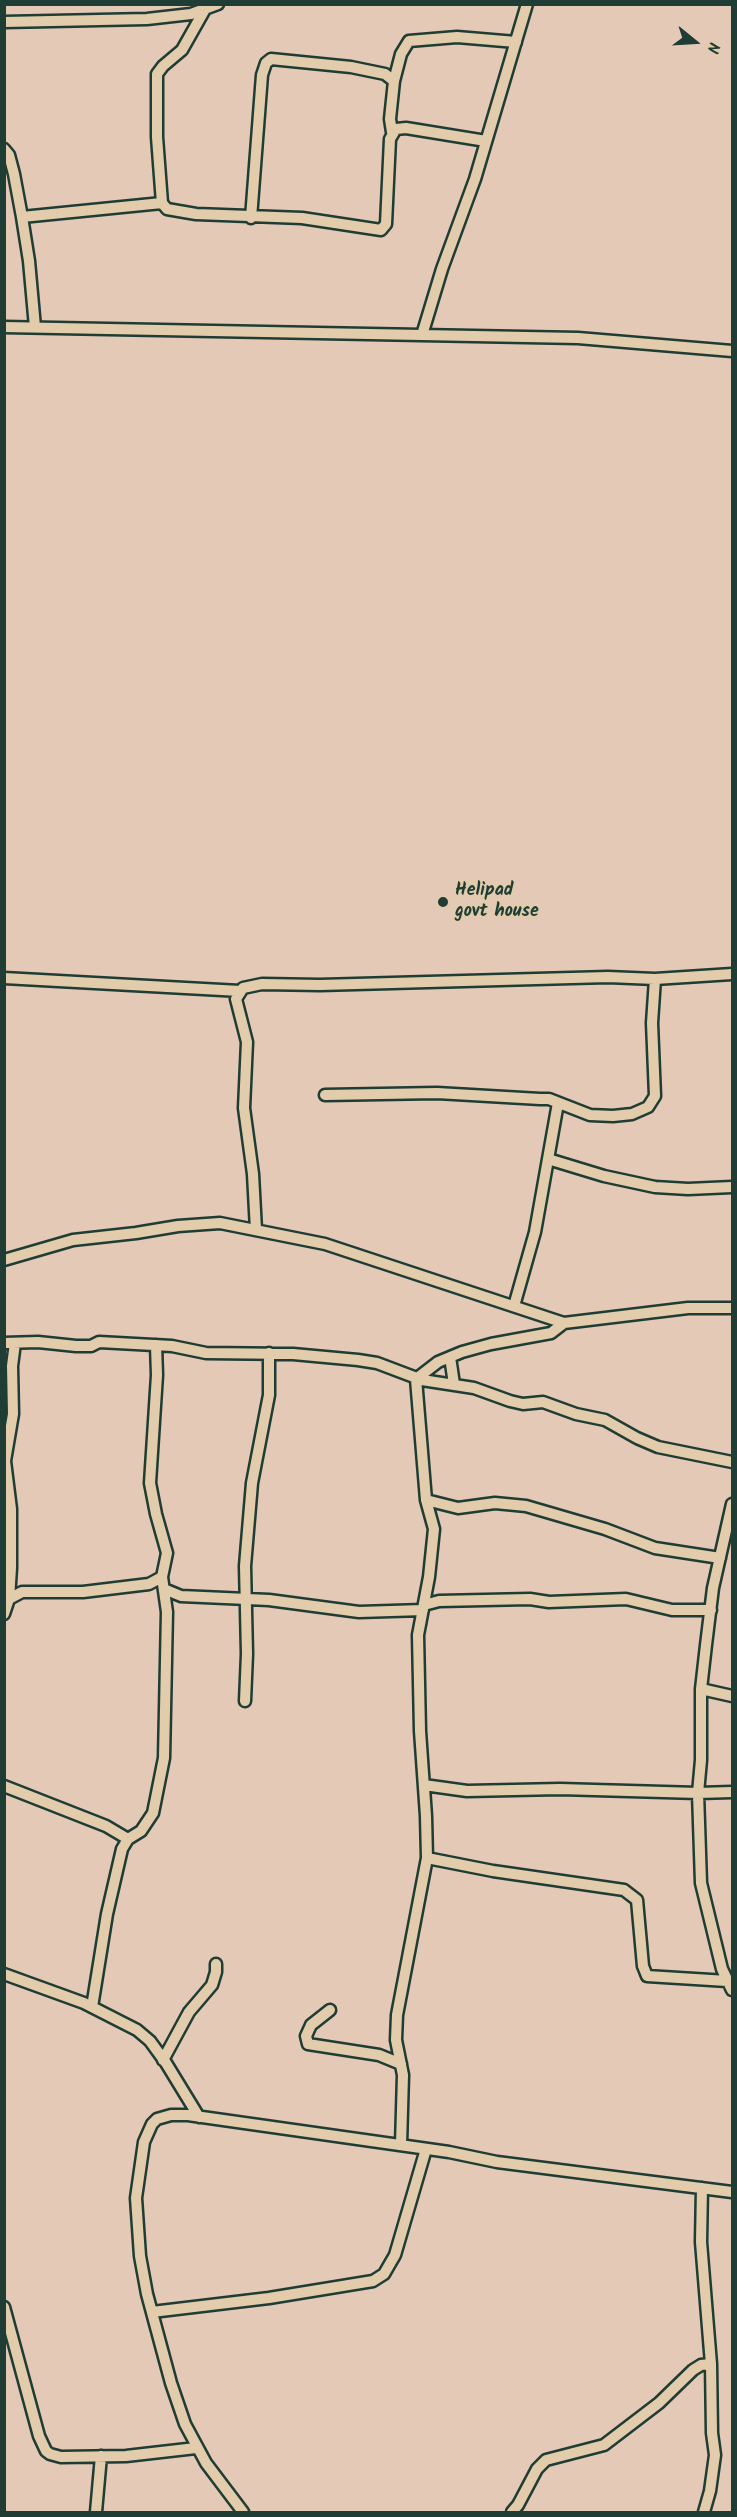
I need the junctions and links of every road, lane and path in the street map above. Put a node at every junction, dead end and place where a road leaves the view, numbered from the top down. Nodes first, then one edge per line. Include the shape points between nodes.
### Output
1 (218, 4) edge
2 (527, 4) edge
3 (204, 11) junction
4 (184, 15) junction
5 (4, 22) edge
6 (196, 25) junction
7 (516, 42) junction
8 (397, 68) junction
9 (385, 74) junction
10 (394, 81) junction
11 (392, 132) junction
12 (486, 141) junction
13 (4, 149) edge
14 (162, 203) junction
15 (22, 217) junction
16 (251, 218) junction
17 (4, 327) edge
18 (35, 327) junction
19 (422, 335) junction
20 (732, 351) edge
21 (732, 974) edge
22 (4, 978) edge
23 (655, 979) junction
24 (240, 991) junction
25 (325, 1095) dead end
26 (558, 1103) junction
27 (548, 1159) junction
28 (732, 1187) edge
29 (256, 1230) junction
30 (4, 1260) edge
31 (514, 1306) junction
32 (732, 1308) edge
33 (564, 1323) junction
34 (10, 1343) edge
35 (156, 1345) junction
36 (269, 1353) junction
37 (450, 1357) junction
38 (416, 1379) junction
39 (454, 1383) junction
40 (732, 1462) edge
41 (426, 1500) junction
42 (732, 1504) edge
43 (720, 1558) junction
44 (10, 1583) junction
45 (163, 1585) junction
46 (21, 1592) junction
47 (181, 1596) junction
48 (9, 1599) junction
49 (246, 1599) junction
50 (165, 1602) junction
51 (423, 1607) junction
52 (711, 1610) junction
53 (4, 1614) edge
54 (701, 1689) junction
55 (732, 1696) edge
56 (244, 1701) dead end
57 (424, 1785) junction
58 (4, 1786) edge
59 (732, 1792) edge
60 (698, 1793) junction
61 (128, 1839) junction
62 (427, 1858) junction
63 (216, 1964) dead end
64 (4, 1974) edge
65 (730, 1986) edge
66 (92, 2007) junction
67 (330, 2010) dead end
68 (396, 2040) junction
69 (379, 2055) junction
70 (163, 2060) junction
71 (401, 2064) junction
72 (199, 2116) junction
73 (401, 2145) junction
74 (426, 2149) junction
75 (702, 2188) junction
76 (732, 2192) edge
77 (4, 2307) edge
78 (152, 2312) junction
79 (711, 2364) junction
80 (196, 2448) junction
81 (101, 2456) junction
82 (96, 2512) edge
83 (243, 2512) edge
84 (512, 2512) edge
85 (704, 2512) edge

1 - 3 street
2 - 7 street
3 - 4 street
3 - 6 street
4 - 5 street
4 - 6 street
6 - 14 street via 182,50 157,74
7 - 8 street via 415,39 404,46
7 - 12 street
8 - 9 street
8 - 10 street
9 - 10 street
9 - 16 street via 305,61 271,59 266,63
10 - 11 street
11 - 12 street via 406,128
11 - 16 street via 383,230 302,218
12 - 19 street
13 - 15 street via 9,155
14 - 15 street
14 - 16 street via 175,212
15 - 18 street
17 - 18 street
18 - 19 street
19 - 20 street via 578,338
21 - 23 street
22 - 24 street
23 - 24 street via 262,984
23 - 26 street via 652,1023 656,1089 651,1103 642,1111 613,1116 590,1115
24 - 29 street via 236,999 247,1042 244,1108
25 - 26 street via 437,1093 549,1099
26 - 27 street
27 - 28 street via 655,1187
27 - 31 street via 535,1232
29 - 30 street via 220,1223 178,1226 73,1240
29 - 31 street via 325,1245
31 - 33 street
32 - 33 street via 688,1308
33 - 37 street via 551,1333 491,1344
34 - 35 street
34 - 44 street via 13,1414 5,1461 11,1509
35 - 36 street via 206,1353
35 - 45 street via 150,1483 167,1552
36 - 38 street via 370,1361
36 - 49 street via 269,1395 252,1483
37 - 38 street
37 - 39 street
38 - 39 street
38 - 41 street
39 - 40 street via 523,1404 543,1402 605,1420 658,1447
41 - 43 street via 458,1508 495,1503 526,1506 655,1548
41 - 51 street via 434,1529
42 - 43 street
43 - 52 street
44 - 46 street
44 - 48 street
45 - 46 street via 83,1592
45 - 47 street
45 - 50 street
46 - 48 street
47 - 49 street
47 - 50 street
48 - 53 street
49 - 51 street via 358,1612
49 - 56 street
50 - 61 street via 164,1764 149,1821
51 - 52 street via 439,1600 626,1599 672,1610
51 - 57 street via 418,1672
52 - 54 street
54 - 55 street
54 - 60 street
57 - 60 street via 467,1791
57 - 62 street
58 - 61 street via 106,1826
59 - 60 street
60 - 65 street via 701,1883
61 - 66 street via 114,1880
62 - 65 street via 624,1890 637,1900 647,1976
62 - 68 street via 399,1998
63 - 70 street via 212,1985 189,2012
64 - 66 street
66 - 70 street via 137,2030
67 - 69 street via 311,2025 306,2036 308,2044
68 - 69 street
68 - 71 street
69 - 71 street
70 - 72 street
71 - 73 street
72 - 73 street
72 - 78 street via 157,2119 144,2142 137,2181 137,2221
73 - 74 street
74 - 75 street
74 - 78 street via 395,2255 384,2274 373,2282
75 - 76 street
75 - 79 street via 701,2242
77 - 81 street via 46,2451 55,2456
78 - 80 street via 171,2384
79 - 84 street via 693,2370 659,2403 603,2445 546,2460
79 - 85 street via 715,2456
80 - 81 street
80 - 83 street
81 - 82 street

